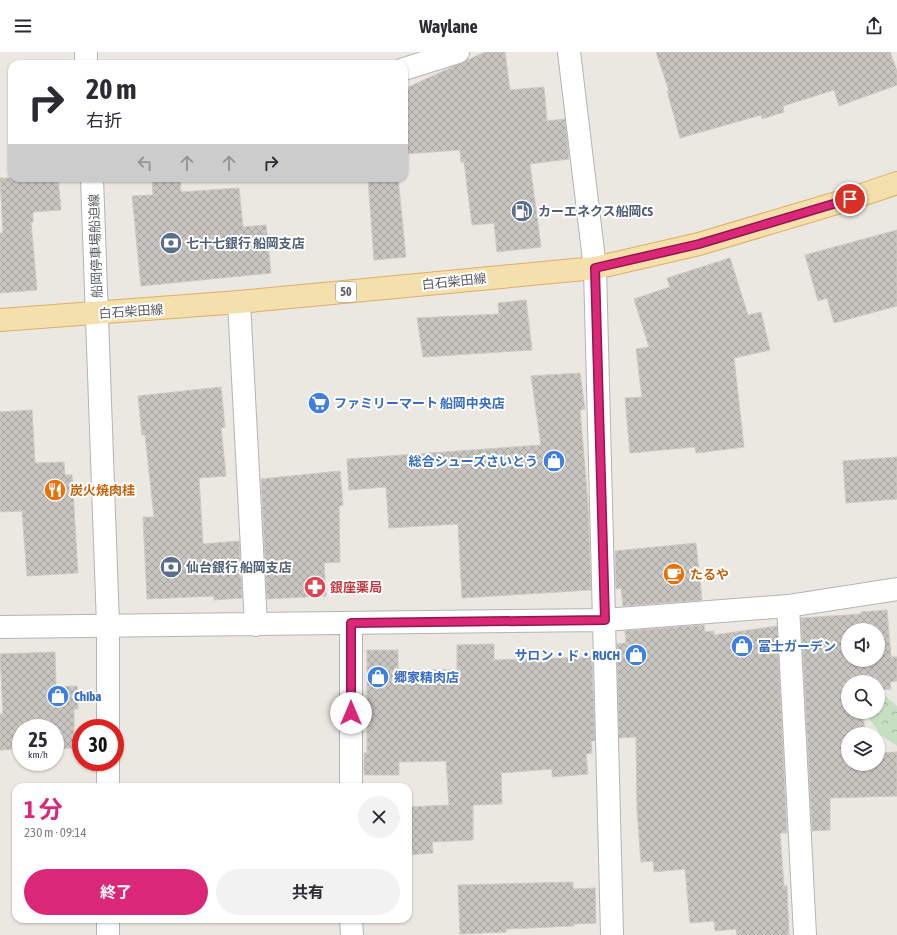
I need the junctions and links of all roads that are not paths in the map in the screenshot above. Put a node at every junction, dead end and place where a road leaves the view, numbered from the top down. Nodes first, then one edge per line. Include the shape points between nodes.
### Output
1 (458, 52) edge
2 (569, 52) edge
3 (408, 68) edge
4 (92, 182) edge
5 (897, 183) edge
6 (595, 268) junction
7 (240, 302) junction
8 (98, 313) junction
9 (0, 320) edge
10 (897, 589) edge
11 (788, 606) junction
12 (605, 620) junction
13 (351, 623) junction
14 (108, 625) junction
15 (256, 625) junction
16 (0, 627) edge
17 (108, 719) edge
18 (108, 771) edge
19 (108, 783) edge
20 (351, 783) edge
21 (108, 923) edge
22 (352, 923) edge
23 (108, 935) edge
24 (352, 935) edge
25 (612, 935) edge
26 (805, 935) edge

1 - 3 street
2 - 6 street
4 - 8 street, 船岡停車場船迫線
5 - 6 main road, 白石柴田線 / 50 via 699,244
6 - 7 main road, 白石柴田線 / 50
6 - 12 street
7 - 8 main road, 白石柴田線 / 50
7 - 15 street
8 - 9 main road, 白石柴田線 / 50
8 - 14 street, 船岡停車場船迫線
10 - 11 street
11 - 12 street
11 - 26 street
12 - 13 street
12 - 25 street
13 - 15 street
13 - 20 street
14 - 15 street
14 - 16 street
14 - 17 street, 船岡停車場船迫線
18 - 19 street
21 - 23 street
22 - 24 street

